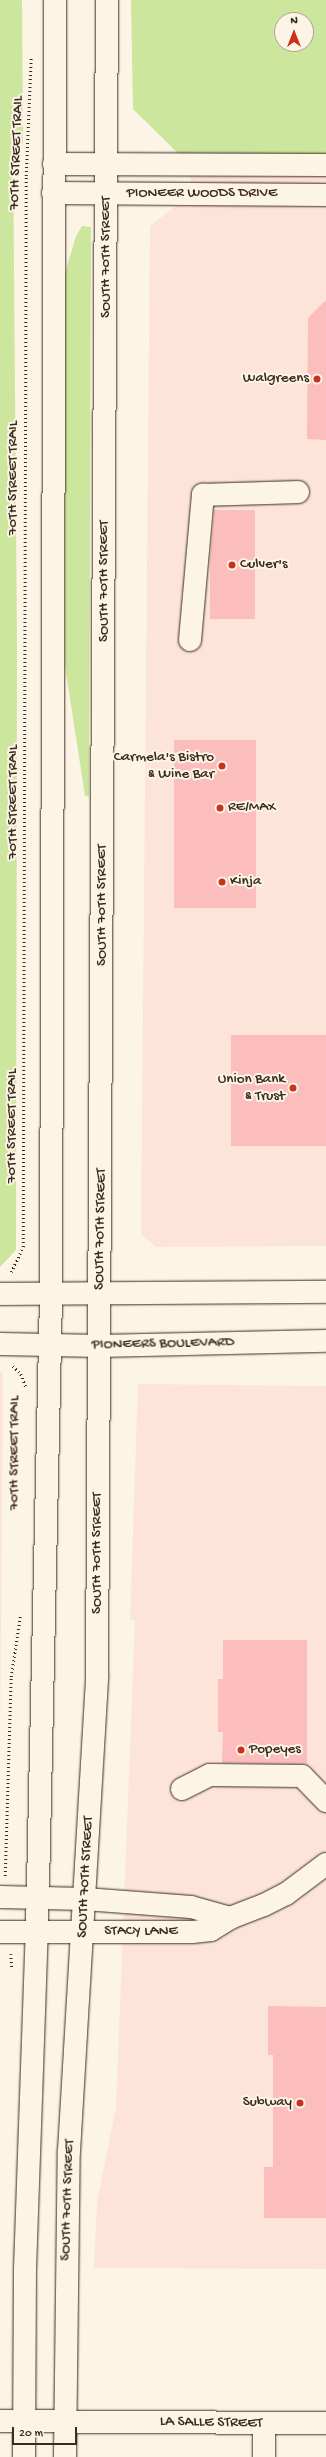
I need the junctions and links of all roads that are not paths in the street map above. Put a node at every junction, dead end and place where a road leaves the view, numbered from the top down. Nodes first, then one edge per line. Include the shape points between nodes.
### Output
1 (55, 0) edge
2 (107, 0) edge
3 (54, 164) junction
4 (108, 165) junction
5 (326, 165) edge
6 (54, 193) junction
7 (108, 194) junction
8 (326, 195) edge
9 (298, 492) dead end
10 (190, 640) dead end
11 (326, 1292) edge
12 (6, 1294) edge
13 (51, 1294) junction
14 (100, 1295) junction
15 (326, 1341) edge
16 (6, 1344) edge
17 (50, 1345) junction
18 (100, 1346) junction
19 (182, 1789) dead end
20 (319, 1793) edge
21 (326, 1864) edge
22 (3, 1897) edge
23 (38, 1897) junction
24 (85, 1899) junction
25 (230, 1918) junction
26 (4, 1932) edge
27 (37, 1932) junction
28 (83, 1932) junction
29 (0, 2421) edge
30 (24, 2421) junction
31 (65, 2421) junction
32 (326, 2423) edge
33 (264, 2424) junction
34 (24, 2457) edge
35 (64, 2457) edge
36 (264, 2457) edge

1 - 3 main road
2 - 4 main road, SOUTH 70TH STREET
3 - 4 main road, PIONEER WOODS DRIVE
3 - 6 main road
4 - 5 main road, PIONEER WOODS DRIVE
4 - 7 main road, SOUTH 70TH STREET
6 - 7 main road, PIONEER WOODS DRIVE
6 - 13 main road
7 - 8 main road, PIONEER WOODS DRIVE
7 - 14 main road, SOUTH 70TH STREET
9 - 10 main road via 203,495
11 - 14 main road
12 - 13 main road
13 - 14 main road
13 - 17 main road
14 - 18 main road, SOUTH 70TH STREET
15 - 18 main road, PIONEERS BOULEVARD
16 - 17 main road, PIONEERS BOULEVARD
17 - 18 main road, PIONEERS BOULEVARD
17 - 23 main road
18 - 24 main road, SOUTH 70TH STREET via 97,1677
19 - 20 main road via 210,1775 302,1776
21 - 25 main road, STACY LANE via 286,1894
22 - 23 main road, STACY LANE
23 - 24 main road, STACY LANE
23 - 27 main road
24 - 25 main road, STACY LANE via 191,1908
24 - 28 main road, SOUTH 70TH STREET
25 - 28 main road, STACY LANE via 210,1930 192,1932
26 - 27 main road, STACY LANE
27 - 28 main road, STACY LANE
27 - 30 main road via 24,2269
28 - 31 main road, SOUTH 70TH STREET via 69,2151
29 - 30 main road, LA SALLE STREET
30 - 31 main road, LA SALLE STREET
30 - 34 main road
31 - 33 main road, LA SALLE STREET
31 - 35 main road, SOUTH 70TH STREET
32 - 33 main road, LA SALLE STREET
33 - 36 main road

